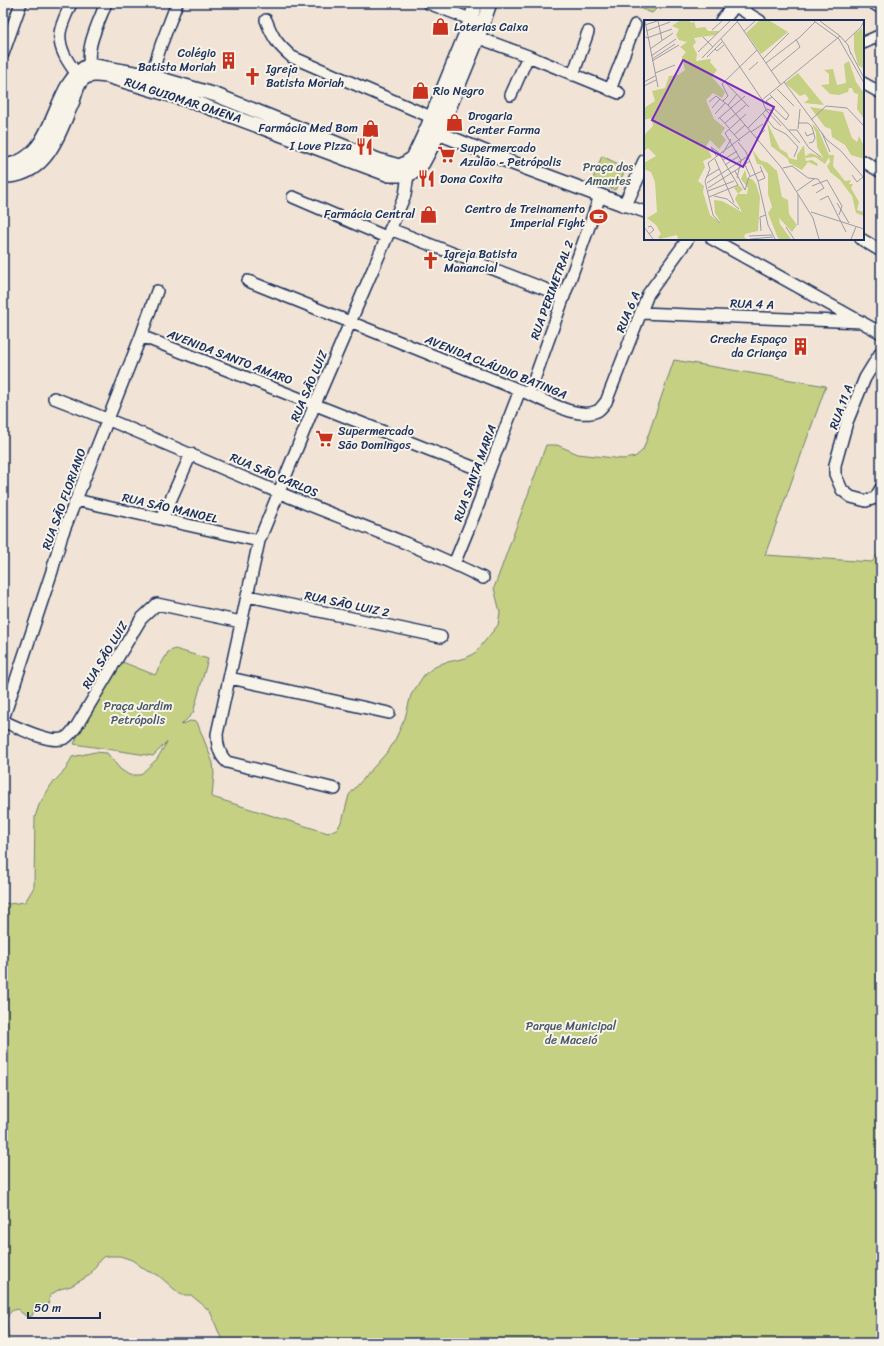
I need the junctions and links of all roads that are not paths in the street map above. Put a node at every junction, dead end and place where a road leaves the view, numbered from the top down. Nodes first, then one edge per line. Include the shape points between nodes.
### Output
1 (21, 3) edge
2 (71, 3) edge
3 (106, 3) edge
4 (177, 3) edge
5 (428, 3) edge
6 (476, 3) edge
7 (490, 3) edge
8 (873, 3) edge
9 (735, 4) edge
10 (881, 8) edge
11 (470, 19) junction
12 (266, 20) dead end
13 (723, 20) edge
14 (759, 20) edge
15 (483, 24) junction
16 (635, 25) dead end
17 (588, 32) dead end
18 (466, 33) junction
19 (881, 35) edge
20 (478, 38) junction
21 (864, 43) edge
22 (3, 54) edge
23 (528, 56) junction
24 (85, 73) junction
25 (572, 75) junction
26 (149, 82) junction
27 (864, 84) edge
28 (881, 93) edge
29 (511, 95) dead end
30 (435, 125) junction
31 (864, 162) edge
32 (644, 163) edge
33 (3, 166) edge
34 (406, 170) junction
35 (881, 172) edge
36 (3, 176) edge
37 (600, 196) junction
38 (293, 198) dead end
39 (625, 205) junction
40 (644, 212) edge
41 (388, 233) junction
42 (687, 240) edge
43 (714, 240) edge
44 (863, 240) edge
45 (881, 251) edge
46 (248, 281) dead end
47 (157, 291) dead end
48 (563, 296) junction
49 (640, 313) junction
50 (350, 322) junction
51 (862, 322) junction
52 (881, 333) edge
53 (141, 336) junction
54 (881, 352) edge
55 (615, 379) joint
56 (524, 392) junction
57 (54, 398) dead end
58 (315, 404) junction
59 (108, 419) junction
60 (191, 454) junction
61 (488, 473) junction
62 (881, 488) edge
63 (280, 492) junction
64 (76, 500) junction
65 (162, 519) junction
66 (259, 541) junction
67 (454, 564) junction
68 (483, 578) dead end
69 (248, 596) junction
70 (241, 622) junction
71 (441, 637) dead end
72 (230, 678) junction
73 (389, 712) dead end
74 (3, 720) edge
75 (335, 789) dead end

1 - 22 street
2 - 24 street via 60,32 62,48 66,58
3 - 24 street via 91,44
4 - 26 street
5 - 11 street
6 - 11 street
7 - 15 street
8 - 10 street
9 - 13 street
9 - 14 street
11 - 15 street
11 - 18 street
12 - 30 street via 272,35 292,57
15 - 20 street
16 - 25 street via 615,92
17 - 25 street
18 - 20 street
18 - 30 street
19 - 21 street
20 - 23 street
20 - 30 street
23 - 25 street
23 - 29 street
24 - 26 street, RUA GUIOMAR OMENA
24 - 33 street via 65,92 42,141 34,151 24,160
24 - 36 street via 54,143 44,159 31,170
26 - 34 street, RUA GUIOMAR OMENA via 194,102 389,175
27 - 28 street
30 - 34 street via 423,163 416,171
30 - 37 street via 510,162
31 - 35 street
32 - 39 street
34 - 41 street, RUA SÃO LUIZ via 405,195
37 - 39 street
37 - 48 street, RUA PERIMETRAL 2
38 - 41 street
39 - 40 street
41 - 48 street
41 - 50 street, RUA SÃO LUIZ
42 - 49 street, RUA 6 A via 648,294
43 - 51 street
44 - 45 street
46 - 50 street, AVENIDA CLÁUDIO BATINGA
47 - 53 street, RUA SÃO FLORIANO
48 - 56 street, RUA PERIMETRAL 2
49 - 51 street, RUA 4 A
49 - 55 street, RUA 6 A
50 - 56 street, AVENIDA CLÁUDIO BATINGA
50 - 58 street, RUA SÃO LUIZ
51 - 52 street
53 - 58 street, AVENIDA SANTO AMARO
53 - 59 street, RUA SÃO FLORIANO
54 - 62 street, RUA 11 A via 865,378 847,422 835,465 835,474 842,490 851,497 866,501 875,498
55 - 56 street, AVENIDA CLÁUDIO BATINGA via 606,402 598,411 584,414 558,407
56 - 61 street, RUA SANTA MARIA
57 - 59 street, RUA SÃO CARLOS
58 - 61 street, AVENIDA SANTO AMARO
58 - 63 street, RUA SÃO LUIZ
59 - 60 street, RUA SÃO CARLOS
59 - 64 street, RUA SÃO FLORIANO
60 - 63 street, RUA SÃO CARLOS
60 - 65 street
61 - 67 street, RUA SANTA MARIA via 479,503
63 - 66 street, RUA SÃO LUIZ
63 - 67 street, RUA SÃO CARLOS
64 - 65 street, RUA SÃO MANOEL
64 - 74 street, RUA SÃO FLORIANO via 62,535
65 - 66 street, RUA SÃO MANOEL
66 - 69 street, RUA SÃO LUIZ
67 - 68 street, RUA SÃO CARLOS
69 - 70 street, RUA SÃO LUIZ
69 - 71 street, RUA SÃO LUIZ 2
70 - 72 street, RUA SÃO LUIZ
70 - 74 street, RUA SÃO LUIZ via 157,604 141,619 83,717 65,738 48,739
72 - 73 street
72 - 75 street, RUA SÃO LUIZ via 217,734 217,744 223,759

